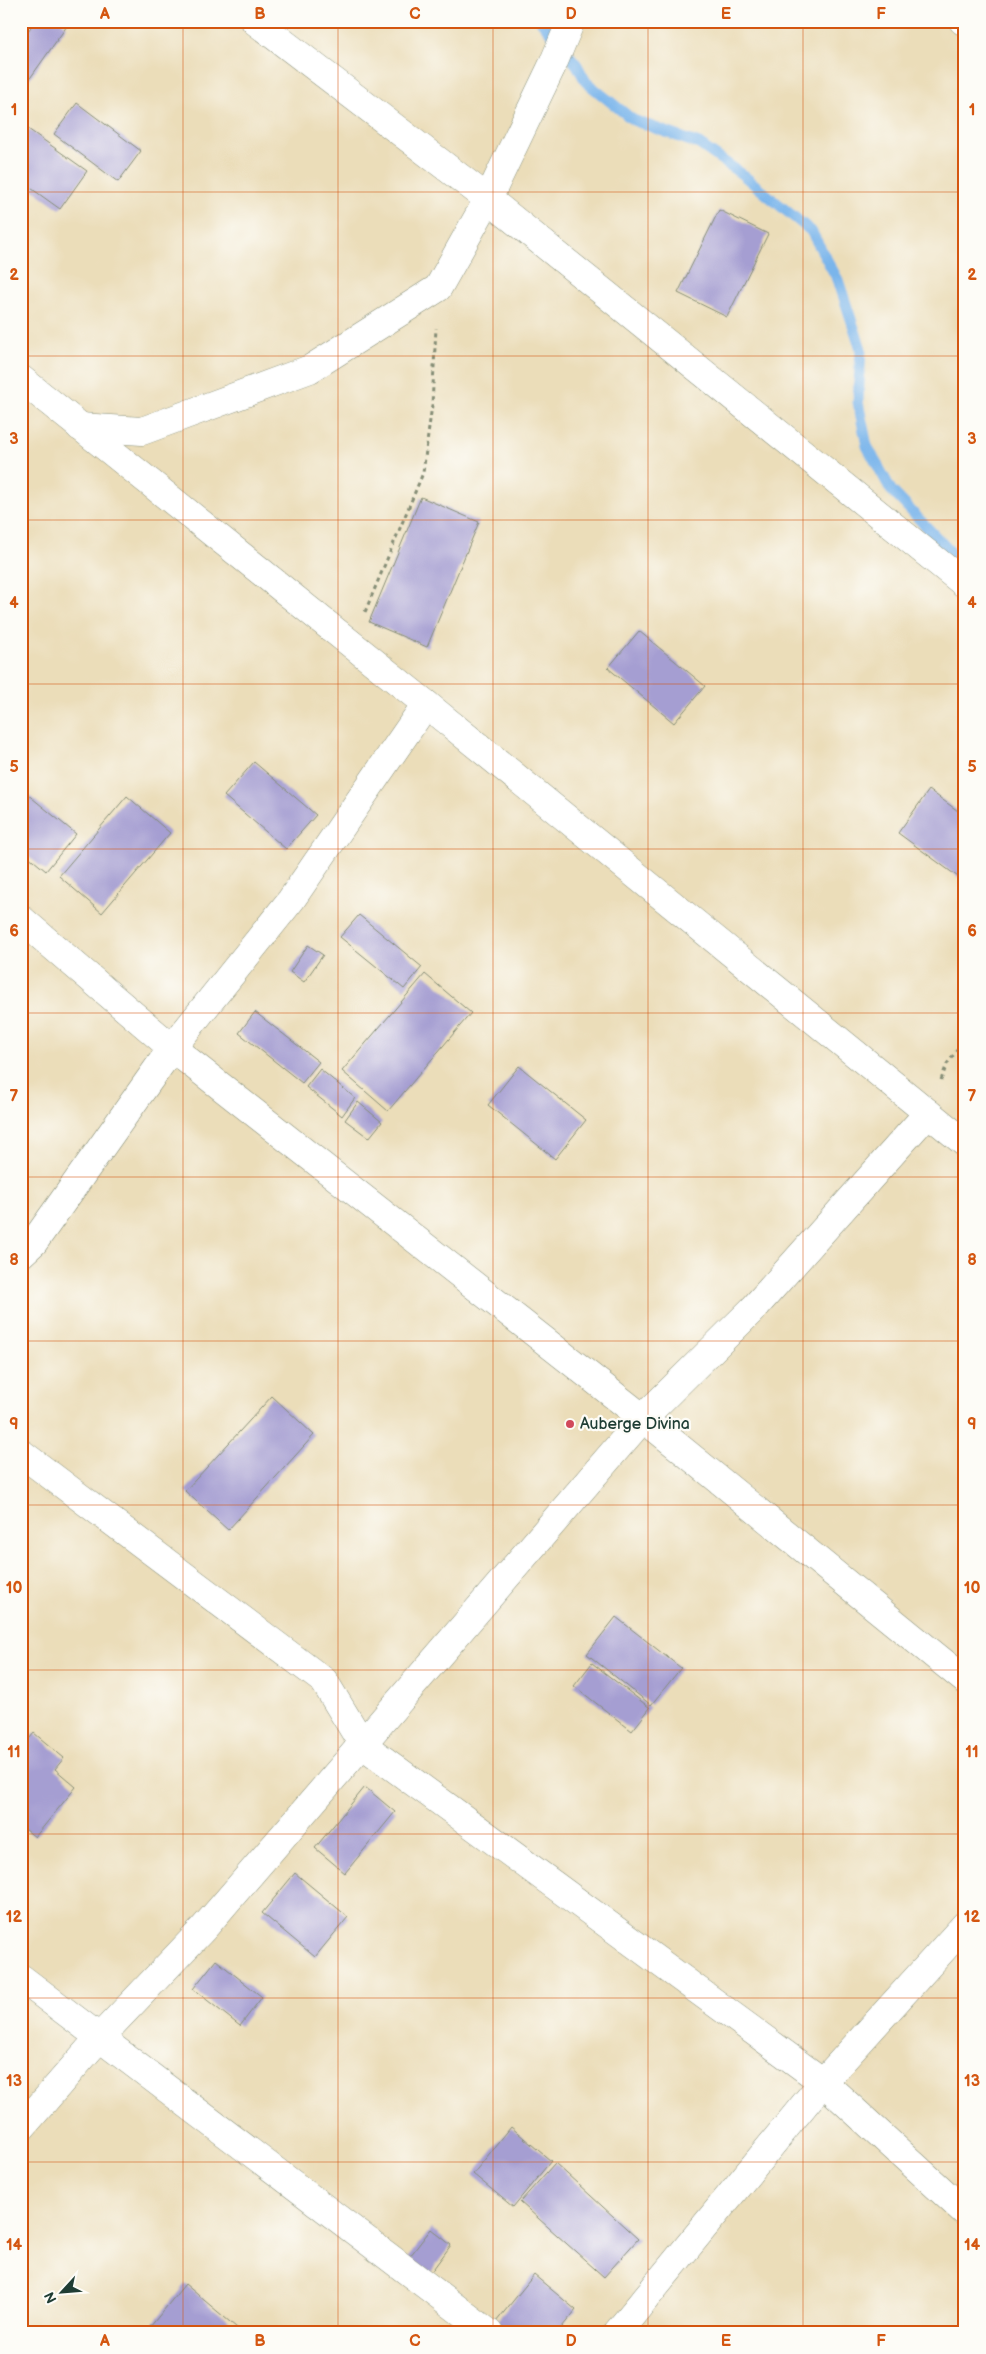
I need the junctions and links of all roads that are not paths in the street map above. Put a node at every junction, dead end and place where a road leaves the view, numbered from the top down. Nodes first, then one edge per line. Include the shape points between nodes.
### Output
1 (255, 21) edge
2 (569, 26) edge
3 (488, 199) junction
4 (21, 379) edge
5 (80, 427) junction
6 (965, 584) edge
7 (426, 704) junction
8 (21, 919) edge
9 (172, 1048) junction
10 (928, 1113) junction
11 (965, 1143) edge
12 (21, 1254) edge
13 (643, 1418) junction
14 (21, 1453) edge
15 (965, 1680) edge
16 (363, 1745) junction
17 (965, 1925) edge
18 (21, 1978) edge
19 (99, 2038) junction
20 (823, 2082) junction
21 (21, 2128) edge
22 (965, 2212) edge
23 (489, 2333) edge
24 (617, 2333) edge

1 - 3 street
2 - 3 street
3 - 5 street via 438,288 310,369 142,431
3 - 6 street
4 - 5 street
5 - 7 street
7 - 9 street via 290,900
7 - 10 street
8 - 9 street
9 - 12 street via 34,1242
9 - 13 street
10 - 11 street
10 - 13 street via 754,1308
13 - 15 street
13 - 16 street
14 - 16 street via 324,1680
16 - 19 street via 203,1929
16 - 20 street
17 - 20 street
18 - 19 street
19 - 21 street
19 - 23 street
20 - 22 street
20 - 24 street

